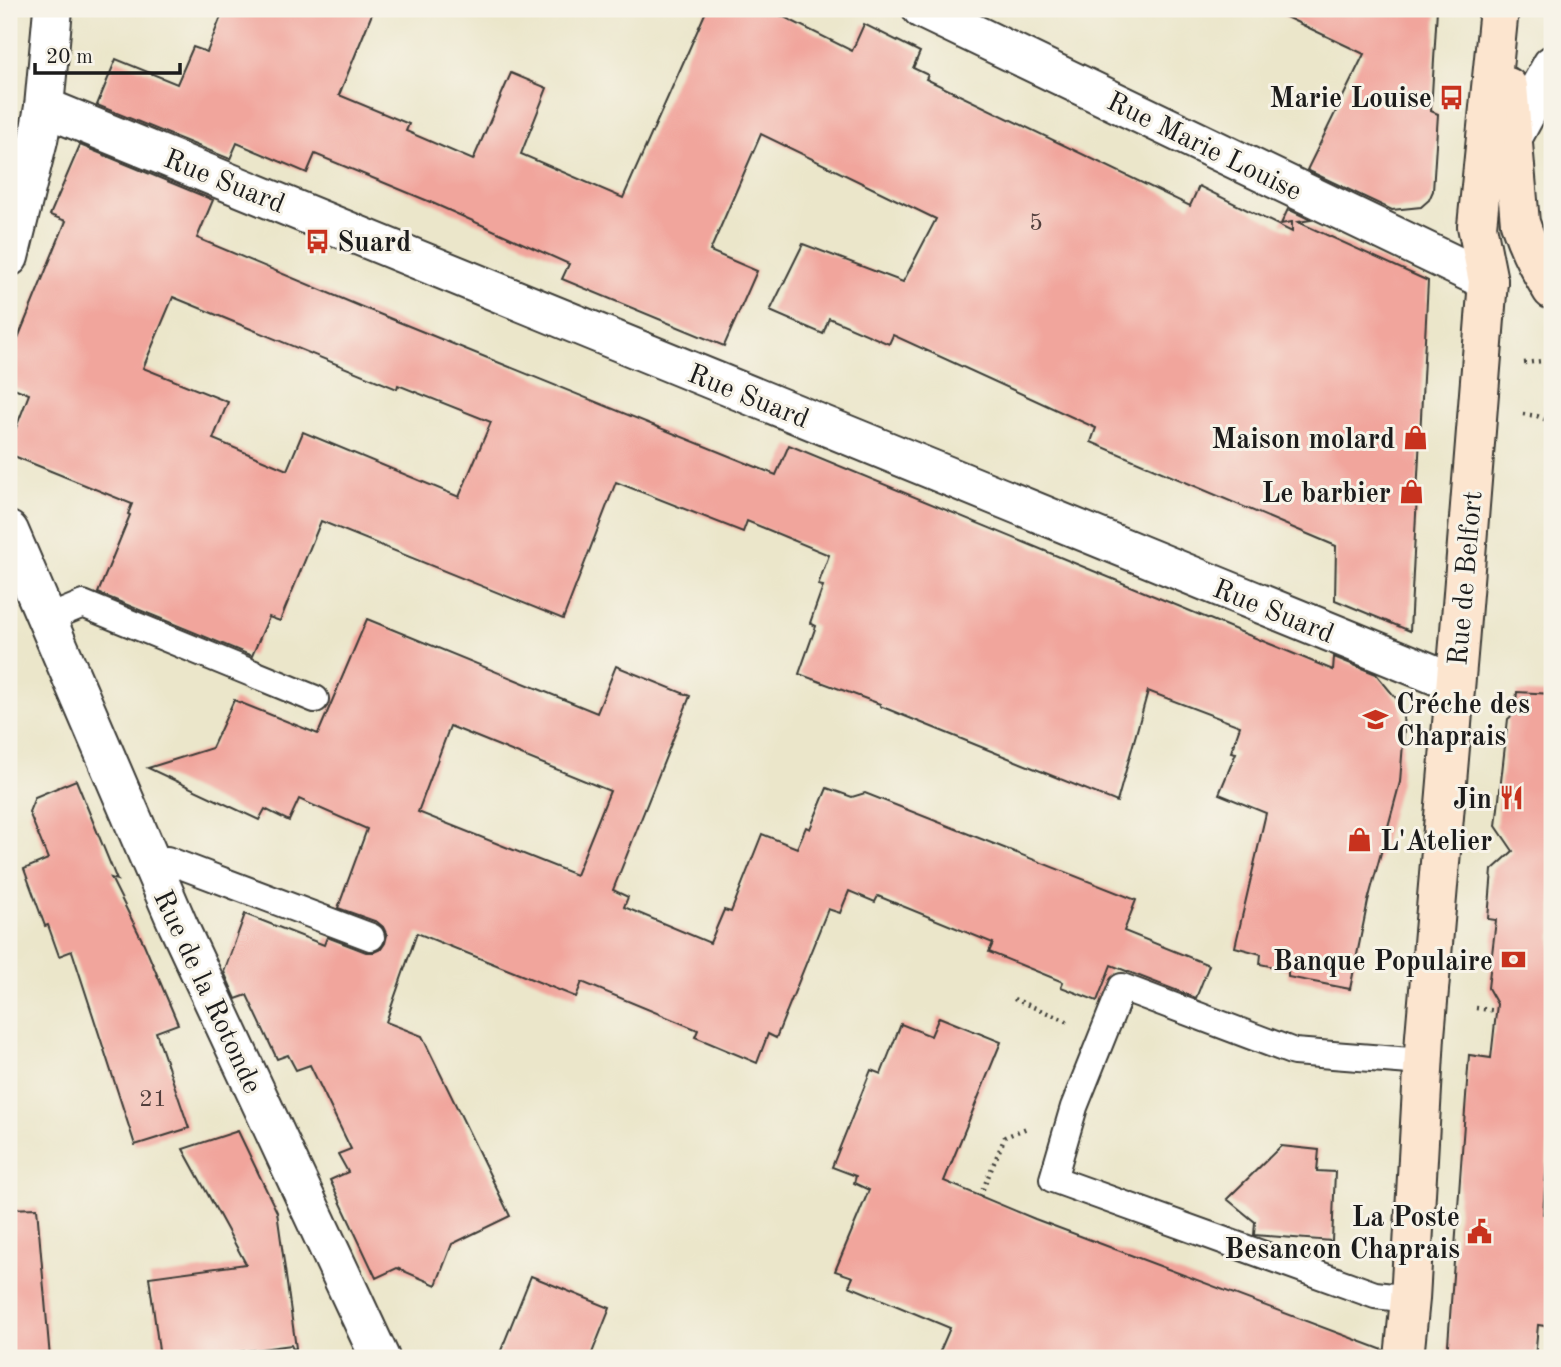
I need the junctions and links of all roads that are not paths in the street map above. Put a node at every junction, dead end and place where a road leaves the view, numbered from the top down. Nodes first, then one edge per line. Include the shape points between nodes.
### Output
1 (53, 9) edge
2 (922, 9) edge
3 (1500, 9) edge
4 (1552, 65) edge
5 (44, 107) junction
6 (1513, 137) junction
7 (9, 257) edge
8 (1488, 281) junction
9 (1552, 290) edge
10 (1552, 307) edge
11 (9, 531) edge
12 (47, 619) junction
13 (1455, 683) junction
14 (315, 699) dead end
15 (152, 866) junction
16 (371, 937) dead end
17 (1423, 1062) junction
18 (1410, 1299) junction
19 (380, 1358) edge
20 (1404, 1358) edge

1 - 5 street
2 - 8 street, Rue Marie Louise
3 - 6 main road, Rue de Belfort
3 - 8 main road, Rue de Belfort via 1477,226
4 - 6 street
5 - 7 street
5 - 13 street, Rue Suard
6 - 9 main road, Rue de Belfort via 1520,223
8 - 10 main road
8 - 13 main road, Rue de Belfort
11 - 12 street, Rue de la Rotonde
12 - 14 lane via 83,604
12 - 15 street, Rue de la Rotonde
13 - 17 main road, Rue de Belfort
15 - 16 lane via 167,860
15 - 19 street, Rue de la Rotonde
17 - 18 main road, Rue de Belfort
17 - 18 lane via 1294,1052 1122,987 1074,1107 1053,1179 1375,1296
18 - 20 main road, Rue de Belfort

